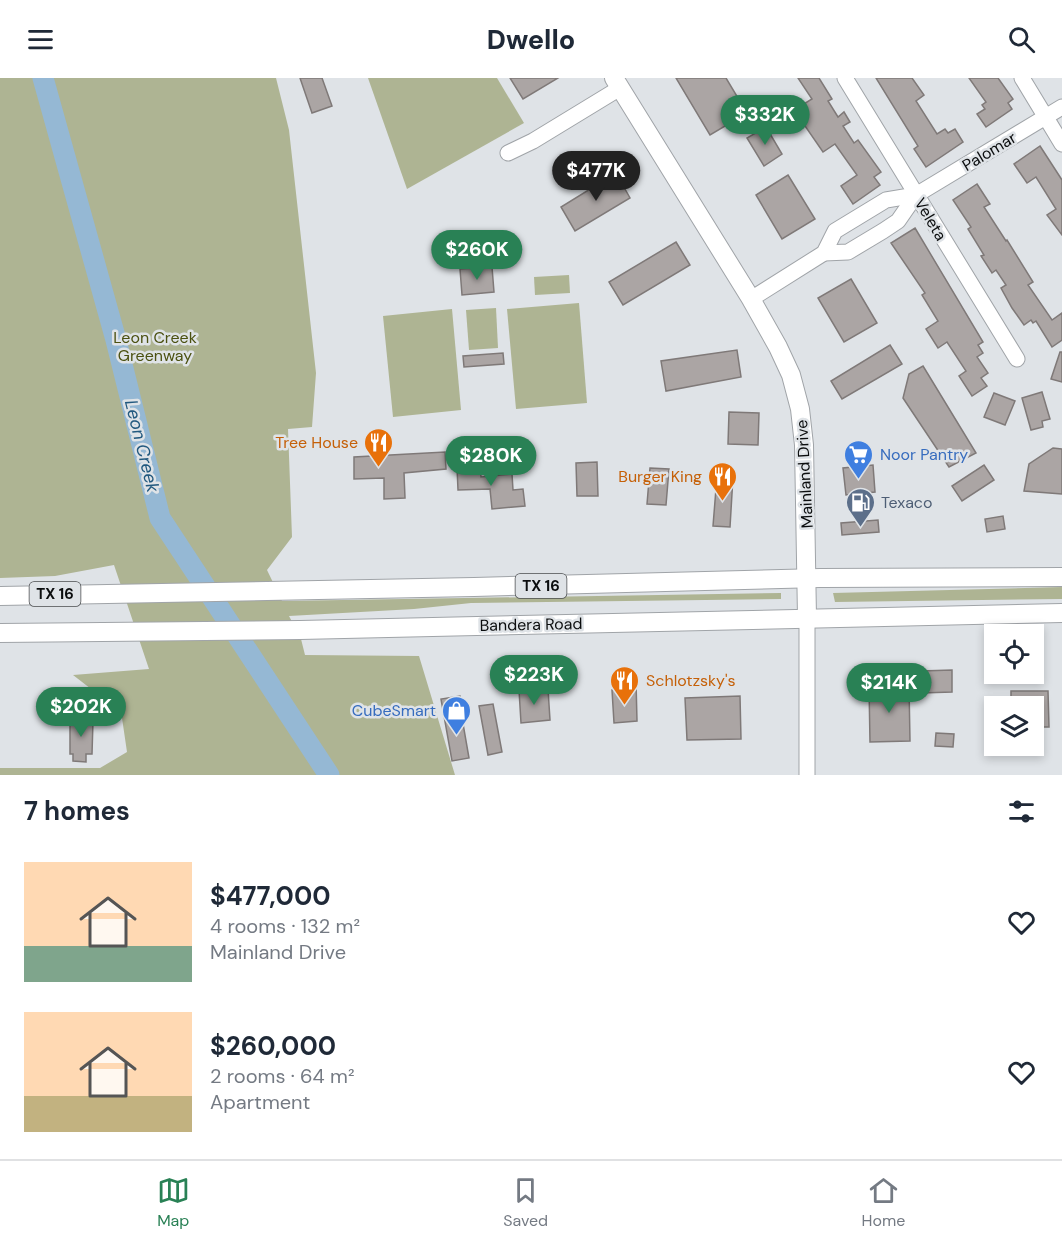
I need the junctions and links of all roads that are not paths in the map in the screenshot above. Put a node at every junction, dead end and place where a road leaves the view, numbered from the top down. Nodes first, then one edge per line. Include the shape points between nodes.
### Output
1 (845, 78) edge
2 (1022, 78) edge
3 (617, 83) edge
4 (1062, 107) edge
5 (1046, 117) junction
6 (1062, 144) edge
7 (508, 153) dead end
8 (916, 195) junction
9 (870, 210) junction
10 (883, 231) junction
11 (824, 253) junction
12 (751, 299) junction
13 (1017, 359) dead end
14 (1062, 577) edge
15 (807, 579) junction
16 (0, 596) edge
17 (1062, 613) edge
18 (807, 617) junction
19 (0, 633) edge
20 (807, 775) edge

1 - 8 street, Veleta
2 - 5 street
3 - 7 street via 533,141
3 - 12 main road, Mainland Drive
4 - 5 street, Palomar
5 - 6 street
5 - 8 street, Palomar
8 - 9 street, Palomar via 886,200
8 - 10 street, Palomar via 898,221
8 - 13 street, Veleta
9 - 10 street
9 - 11 street, Palomar via 835,231
10 - 11 street, Palomar via 848,252
11 - 12 street, Palomar
12 - 15 main road, Mainland Drive via 791,375 800,409 806,471
14 - 15 main road, TX 16
15 - 16 main road, TX 16
15 - 18 main road, Mainland Drive
17 - 18 main road, Bandera Road
18 - 19 main road, Bandera Road
18 - 20 street, Mainland Drive

